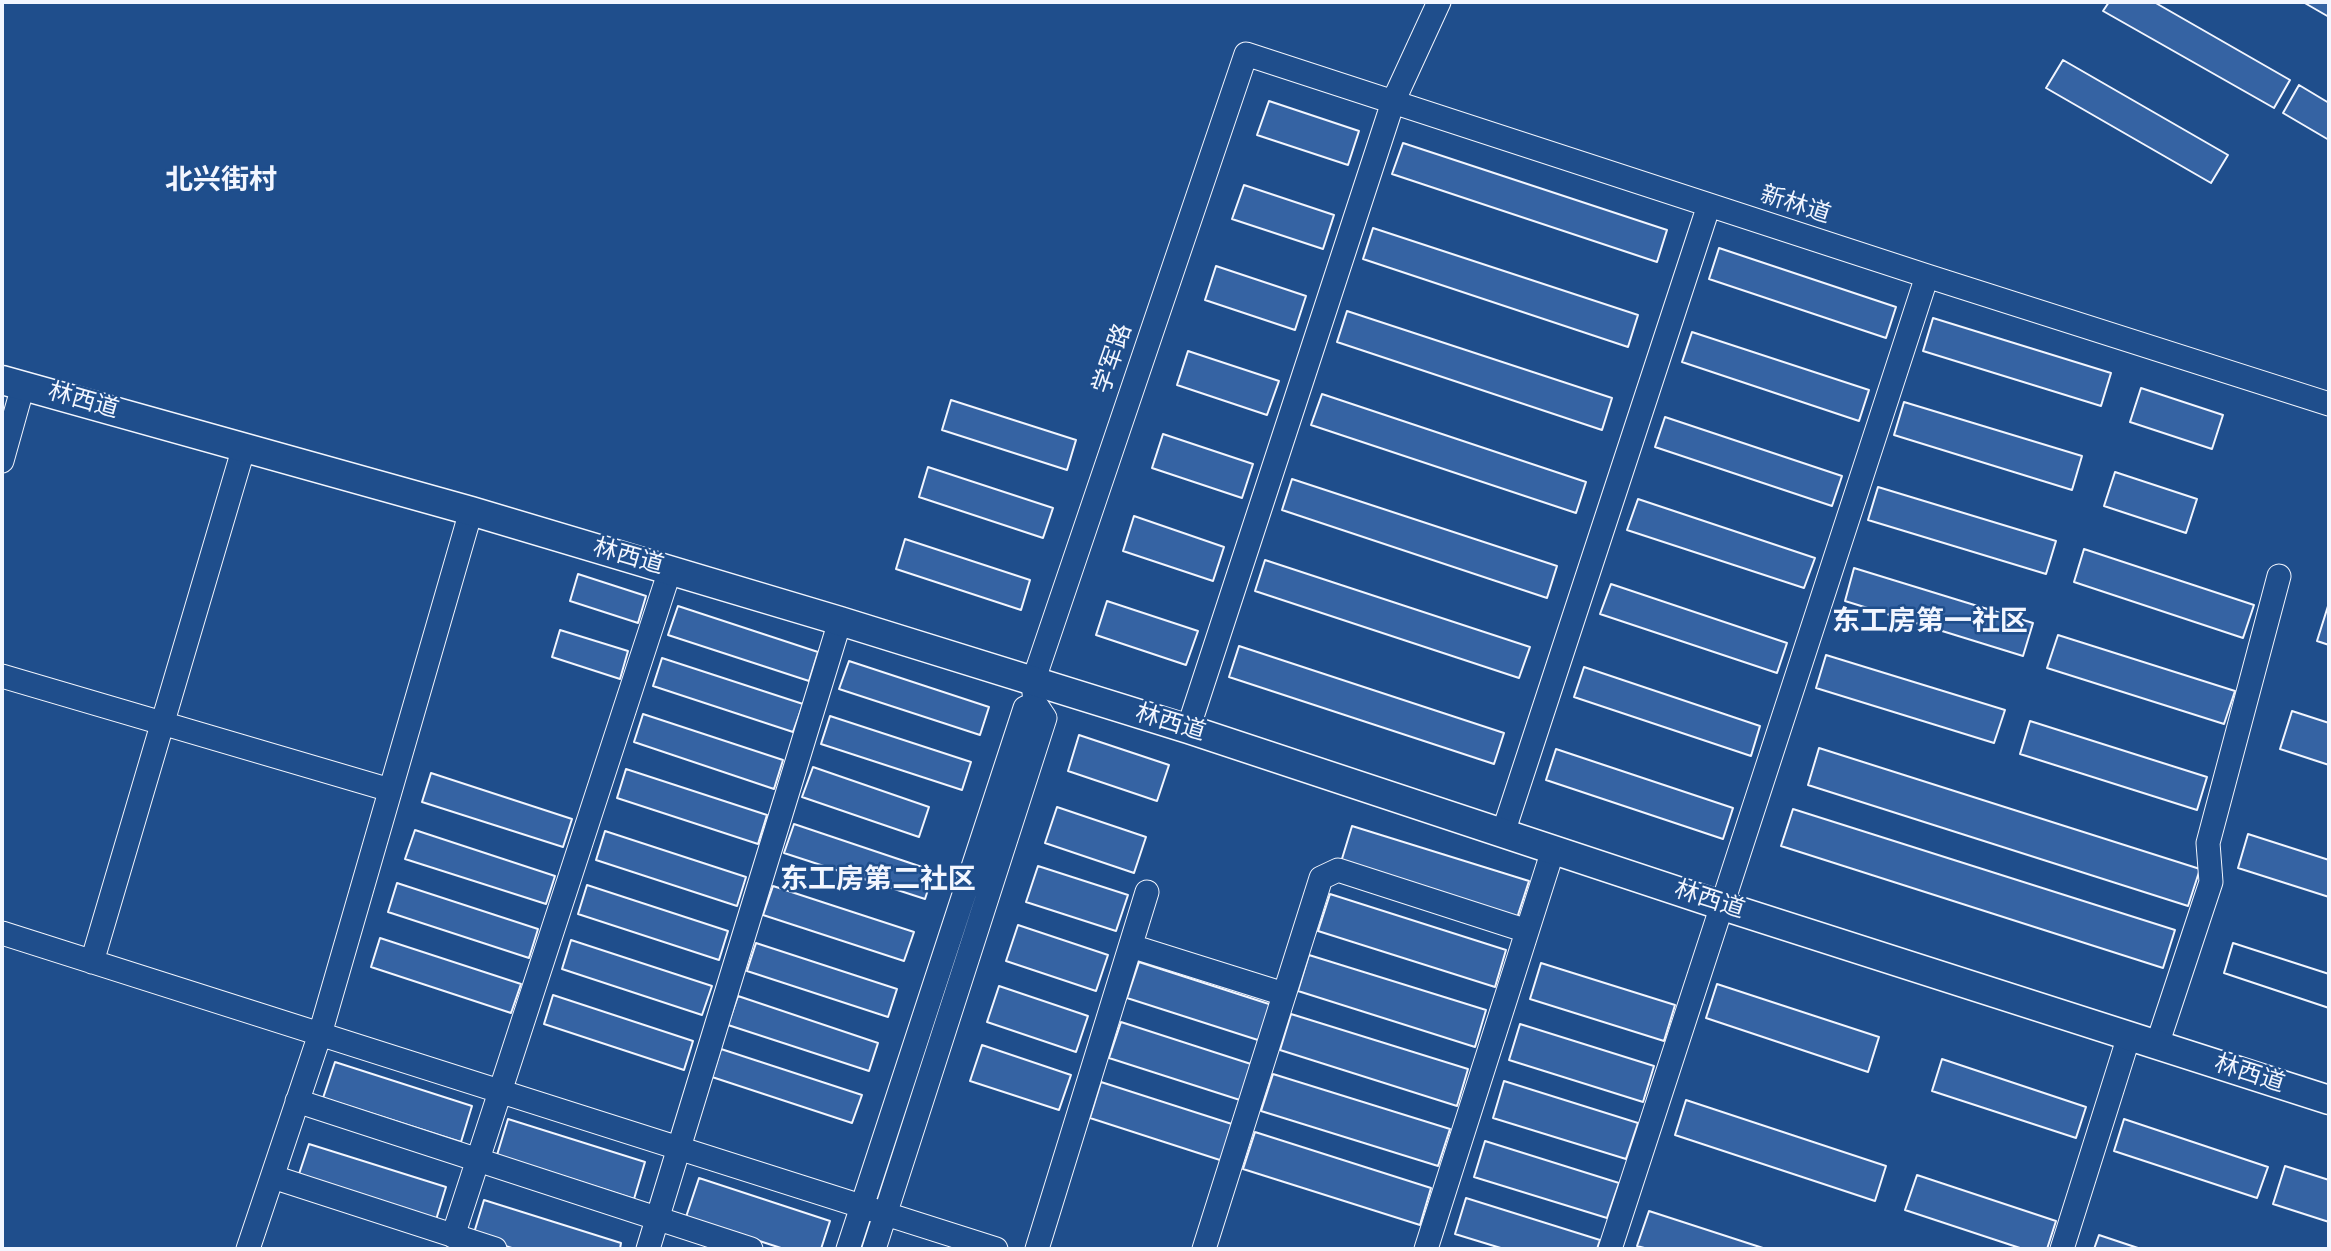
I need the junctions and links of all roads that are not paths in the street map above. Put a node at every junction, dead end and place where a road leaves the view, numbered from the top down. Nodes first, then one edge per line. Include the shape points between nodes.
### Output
1 (1439, 2) edge
2 (1246, 54) joint
3 (1393, 102) junction
4 (1709, 205) junction
5 (1927, 276) junction
6 (12, 383) edge
7 (2329, 404) edge
8 (244, 447) junction
9 (2, 461) edge
10 (471, 511) junction
11 (670, 570) junction
12 (2279, 576) dead end
13 (841, 621) junction
14 (2, 676) edge
15 (1034, 692) junction
16 (163, 723) junction
17 (1188, 729) junction
18 (390, 790) junction
19 (1503, 834) junction
20 (1553, 850) junction
21 (1147, 892) dead end
22 (1720, 905) junction
23 (1527, 931) junction
24 (2, 933) edge
25 (1130, 946) junction
26 (92, 962) junction
27 (1284, 994) junction
28 (320, 1034) junction
29 (2129, 1036) junction
30 (2157, 1045) junction
31 (500, 1091) junction
32 (2329, 1100) edge
33 (297, 1101) junction
34 (679, 1149) junction
35 (478, 1160) junction
36 (272, 1177) junction
37 (861, 1206) junction
38 (885, 1214) junction
39 (657, 1219) junction
40 (453, 1236) junction
41 (247, 1249) edge
42 (495, 1249) edge
43 (648, 1249) edge
44 (751, 1249) edge
45 (848, 1249) edge
46 (874, 1249) edge
47 (996, 1249) edge
48 (1037, 1249) edge
49 (1204, 1249) edge
50 (1426, 1249) edge
51 (1610, 1249) edge
52 (2062, 1249) edge

1 - 3 street
2 - 3 street, 新林道
2 - 15 street, 学军路
3 - 4 street, 新林道
3 - 17 street
4 - 5 street, 新林道
4 - 19 street
5 - 7 street, 新林道
5 - 22 street
6 - 8 main road, 林西道
6 - 9 street
8 - 10 main road, 林西道
8 - 16 street
10 - 11 main road, 林西道
10 - 18 street
11 - 13 main road, 林西道
11 - 31 street
12 - 30 street via 2208,843 2211,883
13 - 15 main road, 林西道
13 - 34 street
14 - 16 street
15 - 17 main road, 林西道
15 - 37 street, 学军路
15 - 38 street via 1045,718
16 - 18 street
16 - 26 street
17 - 19 main road, 林西道
18 - 28 street
19 - 20 main road, 林西道
20 - 22 main road, 林西道
20 - 23 street
21 - 25 street
22 - 29 main road, 林西道
22 - 51 street
23 - 27 street via 1338,870 1321,878
23 - 50 street
24 - 26 street
25 - 27 street
25 - 48 street
26 - 28 street
27 - 49 street
28 - 31 street
28 - 33 street
29 - 30 main road, 林西道
29 - 52 street
30 - 32 main road, 林西道
31 - 34 street
31 - 35 street
33 - 35 street
33 - 36 street
34 - 37 street
34 - 39 street
35 - 39 street
35 - 40 street
36 - 40 street
36 - 41 street
37 - 38 street
37 - 45 street, 学军路
38 - 46 street
38 - 47 street
39 - 43 street
39 - 44 street
40 - 42 street

